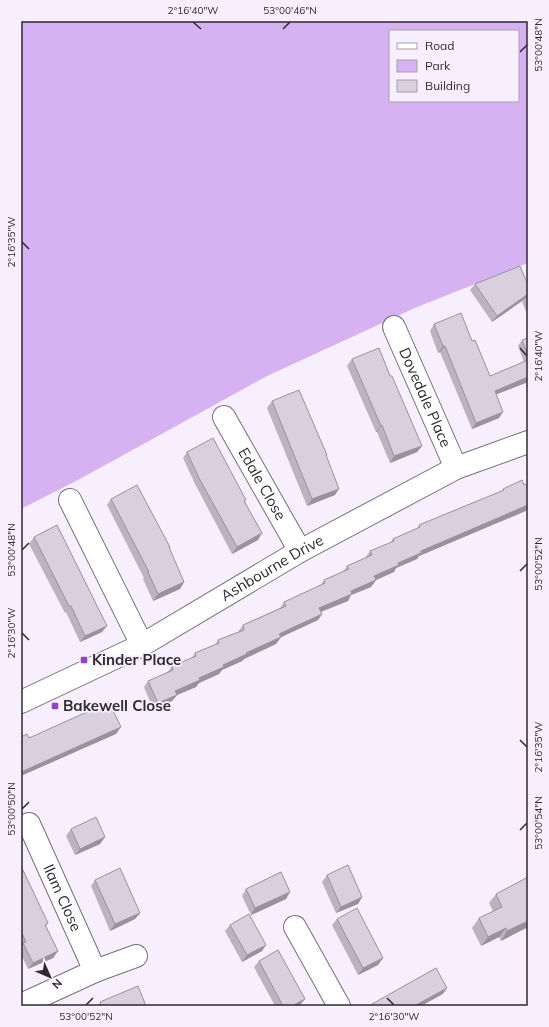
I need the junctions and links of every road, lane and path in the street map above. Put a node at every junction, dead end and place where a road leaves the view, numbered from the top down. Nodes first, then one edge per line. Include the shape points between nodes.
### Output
1 (394, 327) dead end
2 (224, 417) dead end
3 (528, 442) edge
4 (456, 468) junction
5 (70, 500) dead end
6 (300, 552) junction
7 (142, 646) junction
8 (21, 702) edge
9 (29, 824) dead end
10 (295, 927) dead end
11 (136, 956) dead end
12 (95, 972) junction
13 (21, 1005) edge
14 (340, 1006) edge

1 - 4 street, Dovedale Place
2 - 6 street, Edale Close
3 - 4 street, Ashbourne Drive
4 - 6 street, Ashbourne Drive
5 - 7 street
6 - 7 street, Ashbourne Drive
7 - 8 street, Ashbourne Drive
9 - 12 street, Ilam Close
10 - 14 street
11 - 12 street
12 - 13 street

